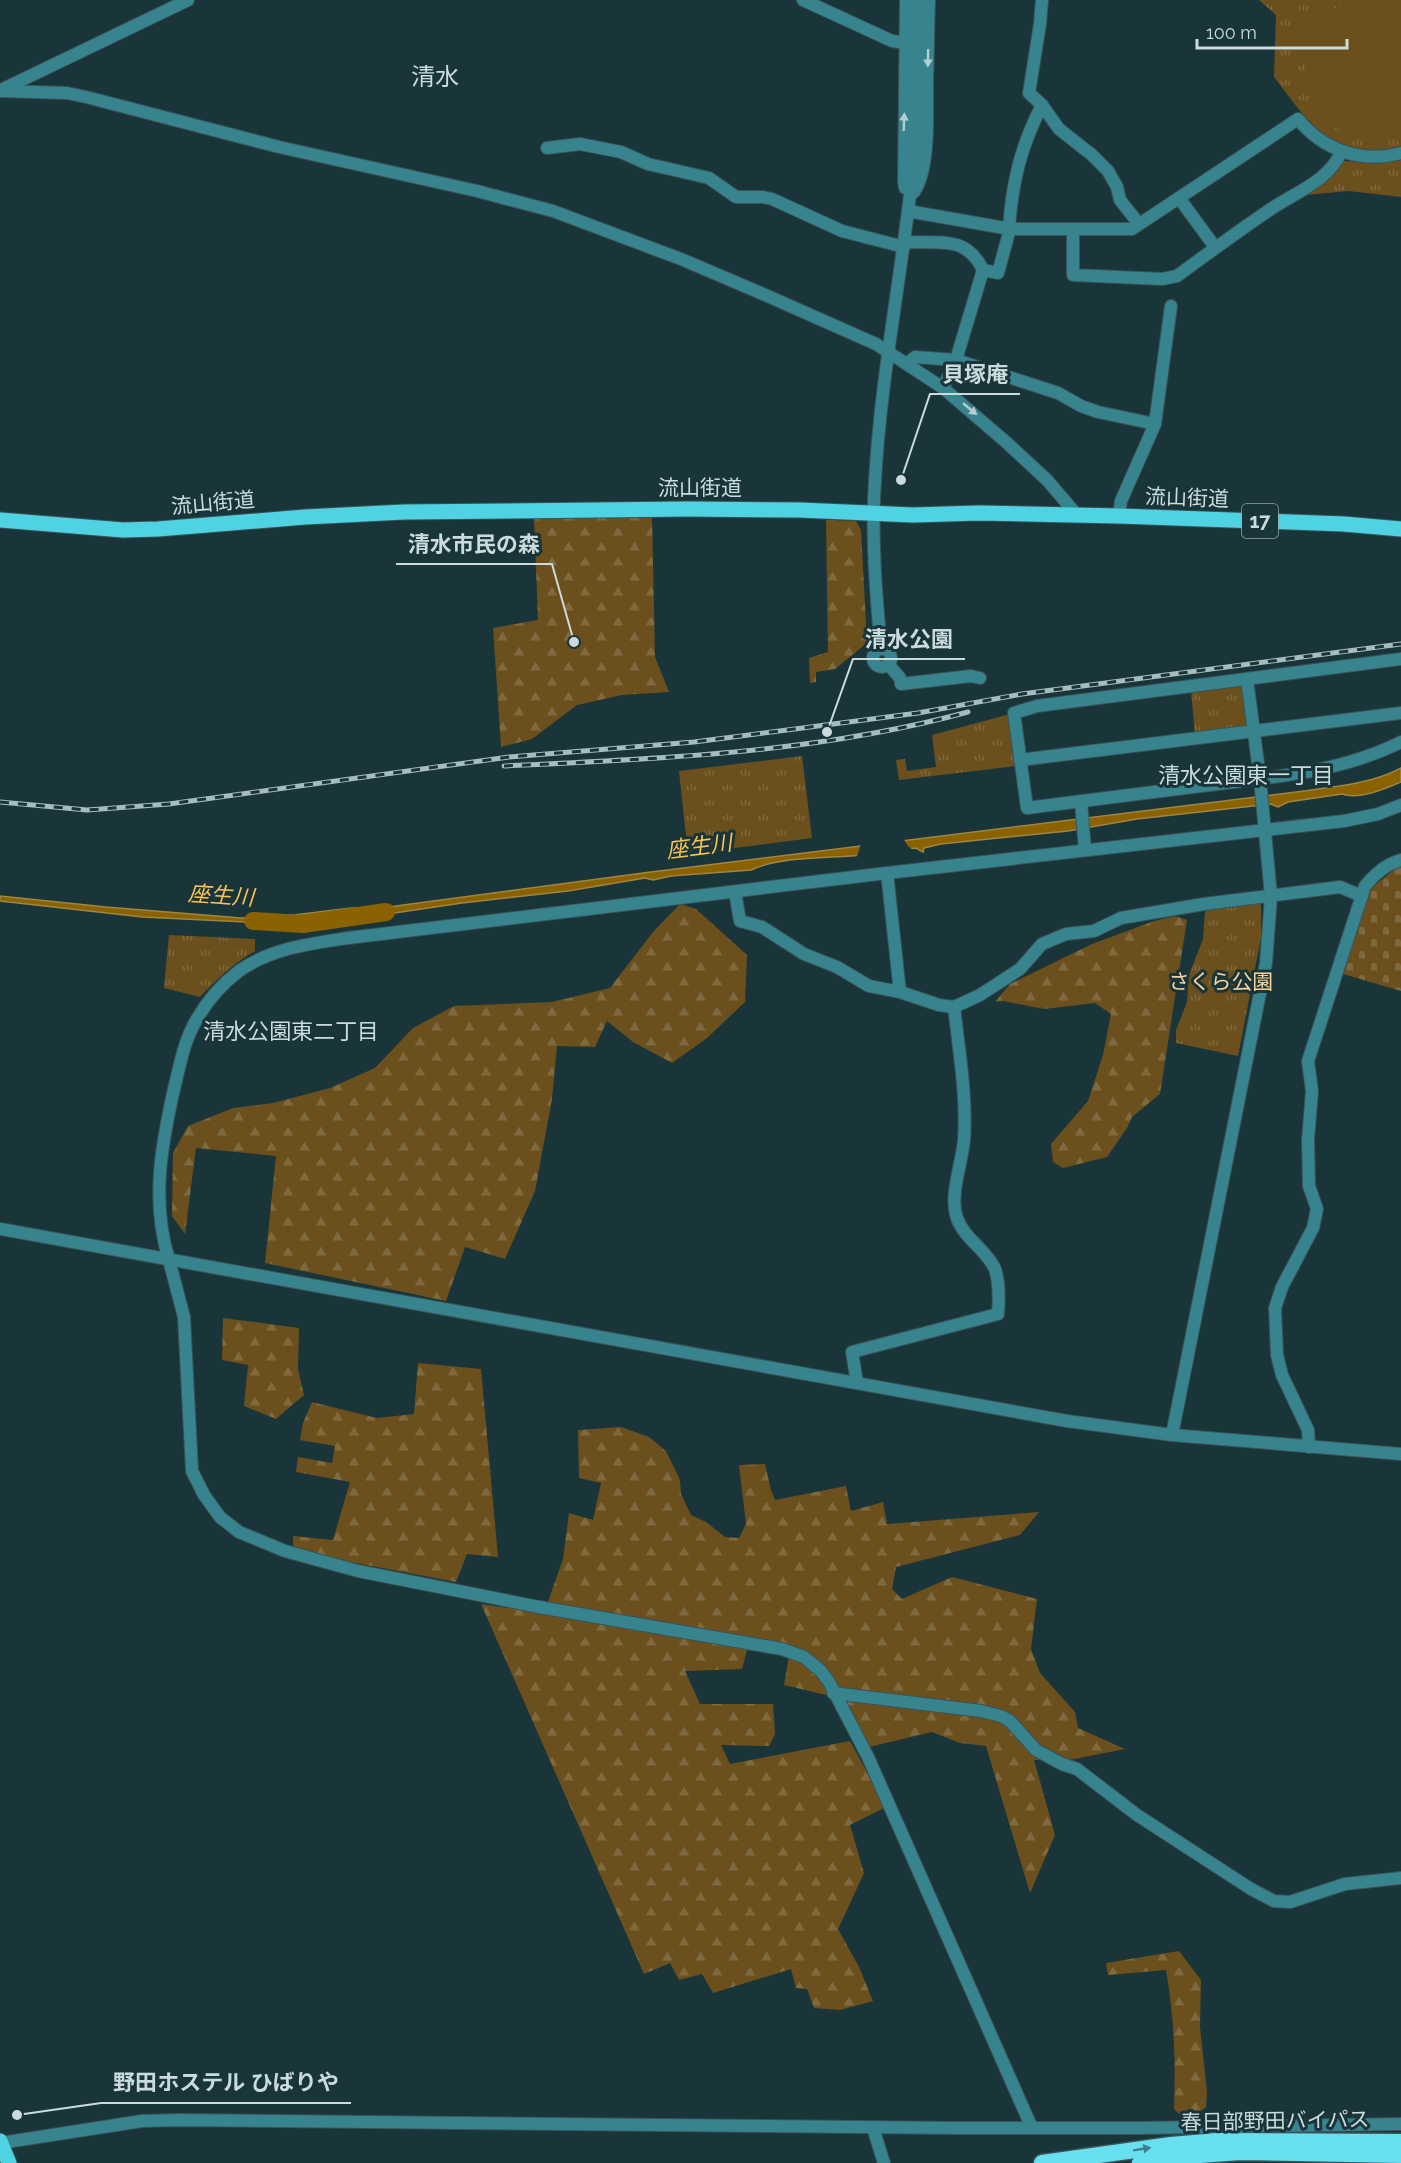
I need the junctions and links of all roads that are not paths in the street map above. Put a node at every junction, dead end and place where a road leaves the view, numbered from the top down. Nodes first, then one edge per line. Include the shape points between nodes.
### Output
1 (188, 0) edge
2 (803, 0) edge
3 (906, 0) edge
4 (917, 0) edge
5 (929, 0) edge
6 (1042, 0) edge
7 (906, 43) junction
8 (0, 91) edge
9 (1042, 105) junction
10 (547, 148) dead end
11 (1342, 151) junction
12 (1401, 153) edge
13 (1179, 198) junction
14 (908, 206) junction
15 (1139, 224) junction
16 (1009, 229) junction
17 (1073, 230) junction
18 (904, 244) junction
19 (1215, 247) junction
20 (983, 270) junction
21 (1171, 306) dead end
22 (888, 352) junction
23 (956, 360) junction
24 (908, 364) junction
25 (943, 388) junction
26 (1155, 424) junction
27 (874, 513) junction
28 (1077, 515) junction
29 (1119, 516) junction
30 (0, 520) edge
31 (1401, 529) edge
32 (1401, 659) edge
33 (980, 678) dead end
34 (1247, 679) junction
35 (1401, 713) edge
36 (1254, 731) junction
37 (1401, 742) edge
38 (1020, 760) junction
39 (1260, 783) junction
40 (1081, 805) junction
41 (1401, 805) edge
42 (1264, 824) junction
43 (1085, 850) junction
44 (1401, 860) edge
45 (887, 873) junction
46 (735, 892) junction
47 (1271, 896) junction
48 (1362, 896) junction
49 (900, 992) junction
50 (954, 1007) junction
51 (0, 1229) edge
52 (169, 1260) junction
53 (857, 1383) junction
54 (1172, 1434) junction
55 (1309, 1447) junction
56 (1401, 1454) edge
57 (833, 1693) junction
58 (1401, 1878) edge
59 (1401, 2124) edge
60 (873, 2128) junction
61 (1032, 2128) junction
62 (1401, 2142) edge
63 (0, 2143) edge
64 (1401, 2155) edge
65 (9, 2163) edge
66 (884, 2163) edge
67 (1042, 2163) edge
68 (1140, 2163) edge

1 - 8 street
2 - 7 street via 892,41
3 - 7 street
4 - 14 street via 915,134
5 -> 14 street via 926,137 918,186
6 - 9 street via 1029,93
14 -> 7 street via 903,181
8 - 22 street via 86,97 553,212 763,294
9 - 15 street via 1059,129 1108,171 1120,200
9 - 16 street via 1020,154
10 - 18 street via 580,144 621,152 648,164 709,178 736,197 772,199 842,231
11 - 12 street via 1382,157
11 - 13 street via 1324,144 1298,119
11 - 19 street via 1336,164 1313,185
13 - 15 street
13 - 19 street
14 - 16 street
14 - 18 street
15 - 17 street via 1132,229
16 - 17 street
16 - 20 street via 999,273
17 - 19 street via 1073,275 1162,279 1177,276
18 - 20 street via 949,242 972,252
18 - 22 street
20 - 23 street
21 - 26 street
22 - 24 street
22 - 27 street
23 - 24 street via 915,357
23 - 25 street
23 - 26 street via 1058,393 1098,412
24 - 25 street
25 -> 28 street via 1023,457
26 - 29 street via 1121,501
27 - 28 main road, 流山街道 / 17
27 - 30 main road, 流山街道 / 17 via 514,510 334,515 123,530
27 - 33 street via 881,649 874,654 875,663 888,664 901,684
28 - 29 main road, 流山街道 / 17
29 - 31 main road, 流山街道 / 17
32 - 34 street
34 - 36 street
34 - 38 street via 1014,712
35 - 36 street
36 - 38 street
36 - 39 street
37 - 39 street via 1352,762
38 - 40 street via 1027,808
39 - 40 street
39 - 42 street
40 - 43 street
41 - 42 street via 1344,821
42 - 43 street
42 - 47 street
43 - 45 street
44 - 48 street via 1377,872
45 - 46 street
45 - 49 street
46 - 49 street via 740,921 762,927 804,954 869,986
46 - 52 street via 306,944 280,950 239,972 207,1003 183,1048 158,1180 160,1222
47 - 48 street via 1340,887
47 - 50 street via 1121,918 1094,932 1066,934 1042,944 1020,969
47 - 54 street via 1266,963
48 - 55 street via 1308,1061 1312,1091 1309,1186 1317,1209 1313,1228 1275,1308 1277,1355 1282,1375 1308,1430
49 - 50 street
50 - 53 street via 964,1095 964,1141 955,1193 956,1216 967,1237 995,1270 1000,1296 998,1314 852,1353
51 - 52 street
52 - 53 street
52 - 57 street via 184,1317 192,1471 220,1517 239,1532 285,1551 358,1571 536,1612 782,1649 804,1657 821,1671
53 - 54 street
54 - 55 street
55 - 56 street
57 - 58 street via 1001,1716 1036,1750 1077,1769 1137,1815 1274,1901 1290,1902 1345,1884
57 - 61 street via 868,1757
59 - 61 street
60 - 61 street
60 - 63 street via 180,2120 142,2121
60 - 66 street
67 -> 62 highway, 春日部野田バイパス via 1217,2141
63 - 65 main road
64 - 68 highway, 春日部野田バイパス via 1240,2152

